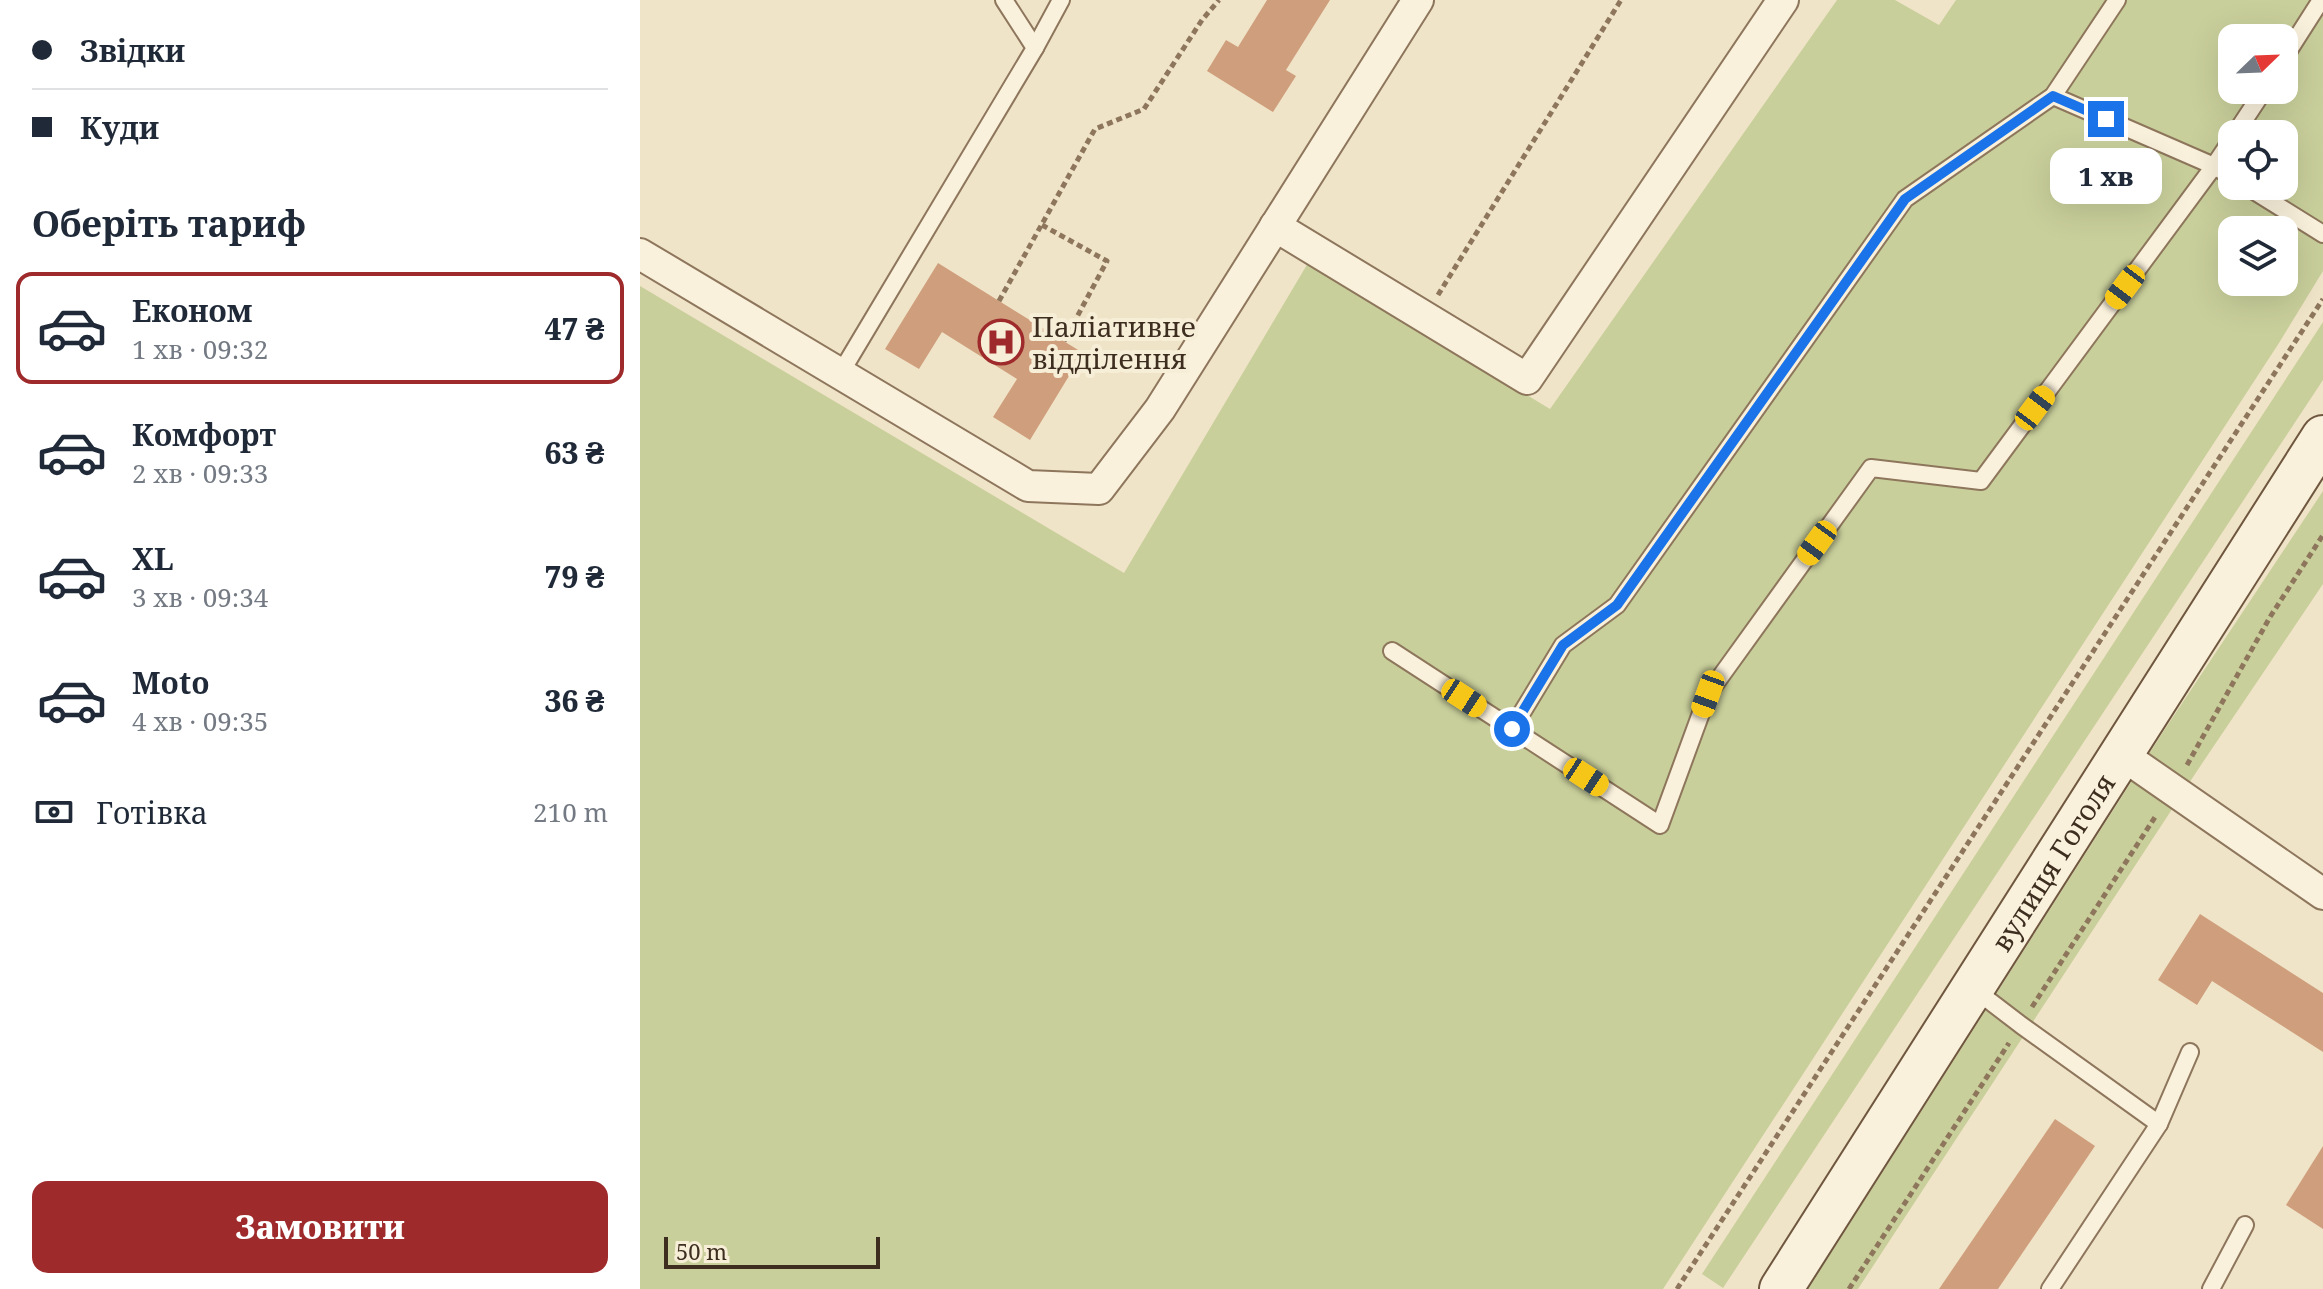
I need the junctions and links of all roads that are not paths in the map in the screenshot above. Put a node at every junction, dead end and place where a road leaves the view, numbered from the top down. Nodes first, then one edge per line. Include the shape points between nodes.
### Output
1 (1004, 0) edge
2 (1061, 0) edge
3 (1418, 0) edge
4 (1783, 0) edge
5 (2117, 0) edge
6 (2321, 0) edge
7 (2298, 36) edge
8 (1035, 48) junction
9 (2053, 96) junction
10 (2218, 160) edge
11 (2214, 166) junction
12 (2218, 168) edge
13 (2268, 200) edge
14 (1275, 226) junction
15 (2323, 234) edge
16 (640, 254) edge
17 (840, 374) junction
18 (2323, 437) edge
19 (1392, 651) dead end
20 (1512, 729) junction
21 (2121, 754) junction
22 (2323, 894) edge
23 (1972, 988) junction
24 (2190, 1052) dead end
25 (2159, 1124) junction
26 (2245, 1225) dead end
27 (1781, 1289) edge
28 (2050, 1289) edge
29 (2211, 1289) edge

1 - 8 lane
2 - 8 lane
3 - 14 street
4 - 14 street via 1527,379
5 - 9 lane
6 - 7 lane
8 - 17 lane
9 - 11 lane
9 - 20 lane via 1905,199 1617,605 1563,645
10 - 11 lane
11 - 12 lane
11 - 20 lane via 1981,481 1871,468 1708,694 1660,825
13 - 15 lane
14 - 17 street via 1160,409 1099,489 1028,486
16 - 17 street
18 - 21 street, вулиця Гоголя
19 - 20 lane
21 - 22 street
21 - 23 street, вулиця Гоголя
23 - 25 lane
23 - 27 street, вулиця Гоголя
24 - 25 lane
25 - 28 lane
26 - 29 lane

